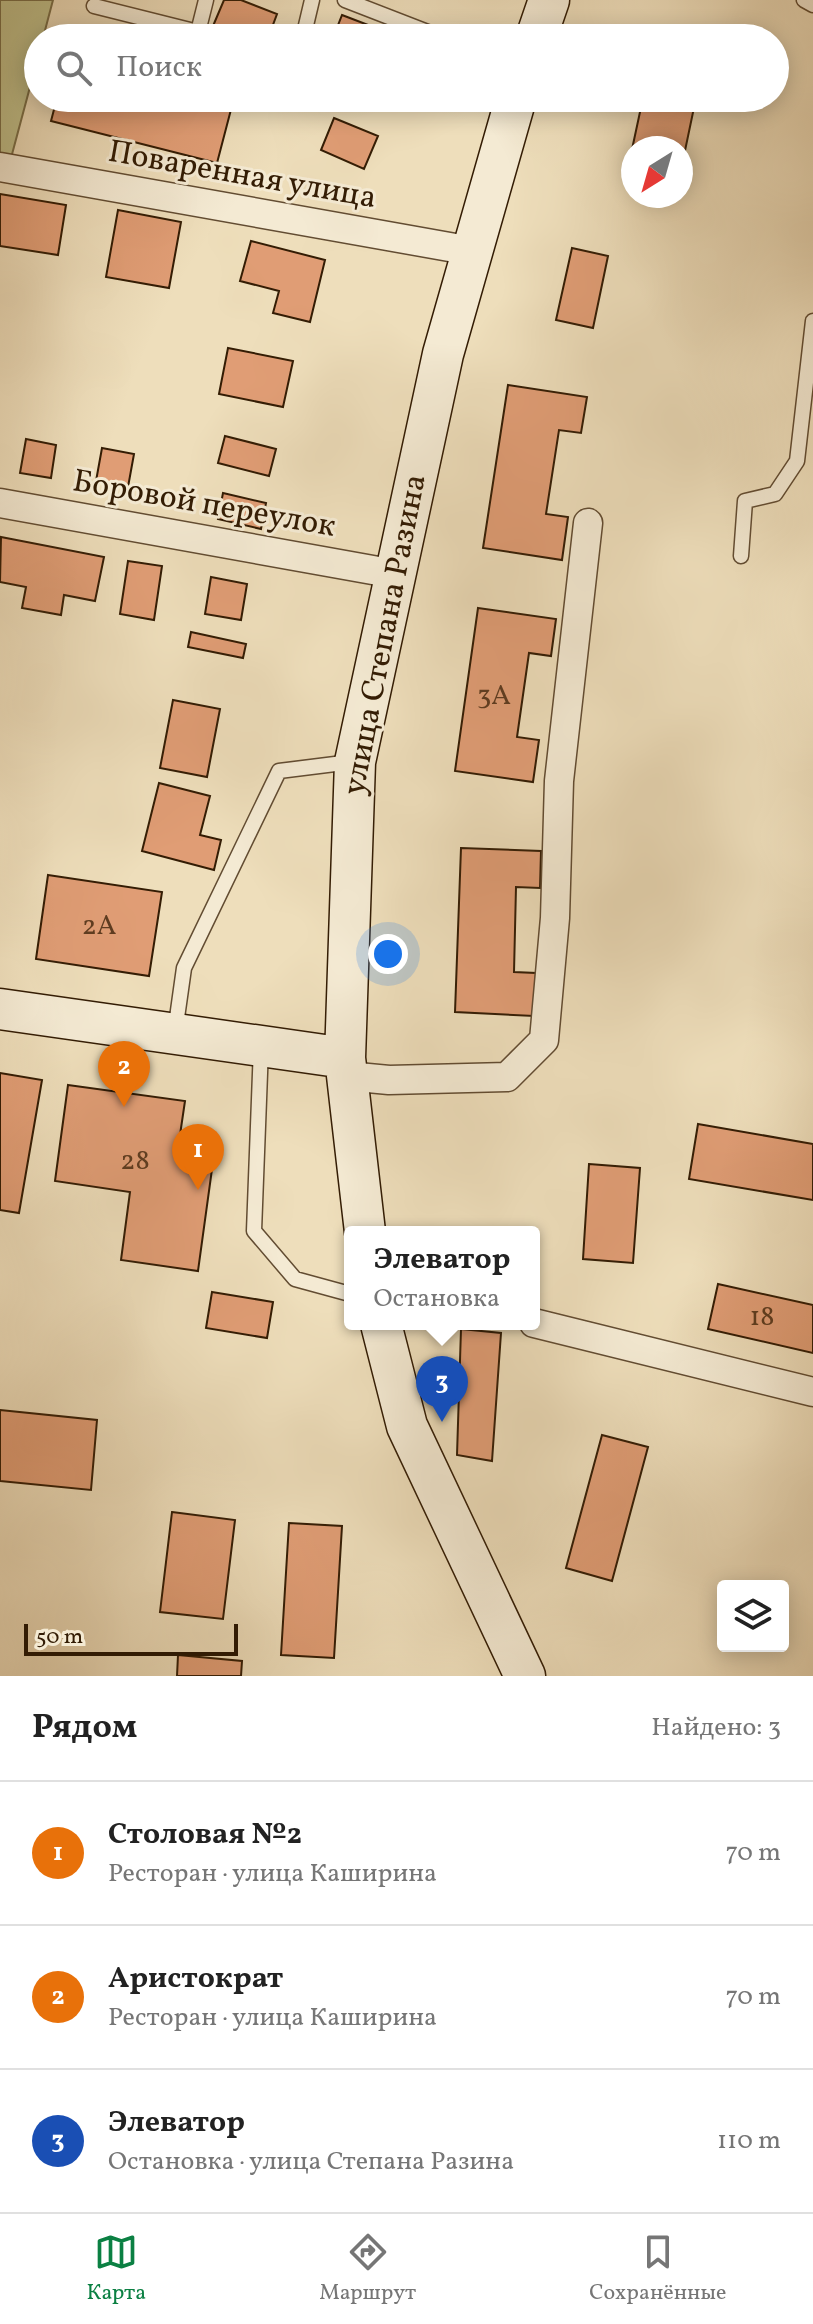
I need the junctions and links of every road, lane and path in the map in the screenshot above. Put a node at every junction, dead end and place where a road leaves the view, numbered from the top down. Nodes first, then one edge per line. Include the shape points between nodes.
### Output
1 (206, 0) edge
2 (312, 0) edge
3 (345, 0) edge
4 (549, 0) edge
5 (804, 0) edge
6 (813, 5) edge
7 (94, 6) dead end
8 (160, 24) edge
9 (203, 24) edge
10 (306, 24) edge
11 (407, 24) edge
12 (541, 24) edge
13 (512, 112) edge
14 (0, 167) edge
15 (472, 251) junction
16 (813, 321) edge
17 (0, 503) edge
18 (588, 523) dead end
19 (741, 556) dead end
20 (395, 574) junction
21 (355, 762) junction
22 (0, 1009) edge
23 (175, 1034) junction
24 (261, 1046) junction
25 (346, 1067) junction
26 (364, 1226) edge
27 (344, 1292) edge
28 (540, 1324) edge
29 (383, 1330) edge
30 (813, 1392) edge
31 (525, 1676) edge

1 - 9 lane
2 - 10 lane
3 - 11 lane
4 - 12 main road
5 - 6 lane
7 - 8 lane
13 - 15 main road, улица Степана Разина
14 - 15 street, Поваренная улица
15 - 20 main road, улица Степана Разина via 443,354
16 - 19 lane via 797,461 775,494 745,501
17 - 20 street, Боровой переулок
18 - 25 street via 559,781 544,1040 507,1077 389,1080
20 - 21 main road, улица Степана Разина
21 - 23 lane via 279,771 184,968
21 - 25 main road, улица Степана Разина
22 - 23 main road
23 - 24 main road
24 - 25 main road
24 - 27 lane via 254,1231 295,1279
25 - 26 main road, улица Степана Разина
28 - 30 street
29 - 31 main road via 407,1426

